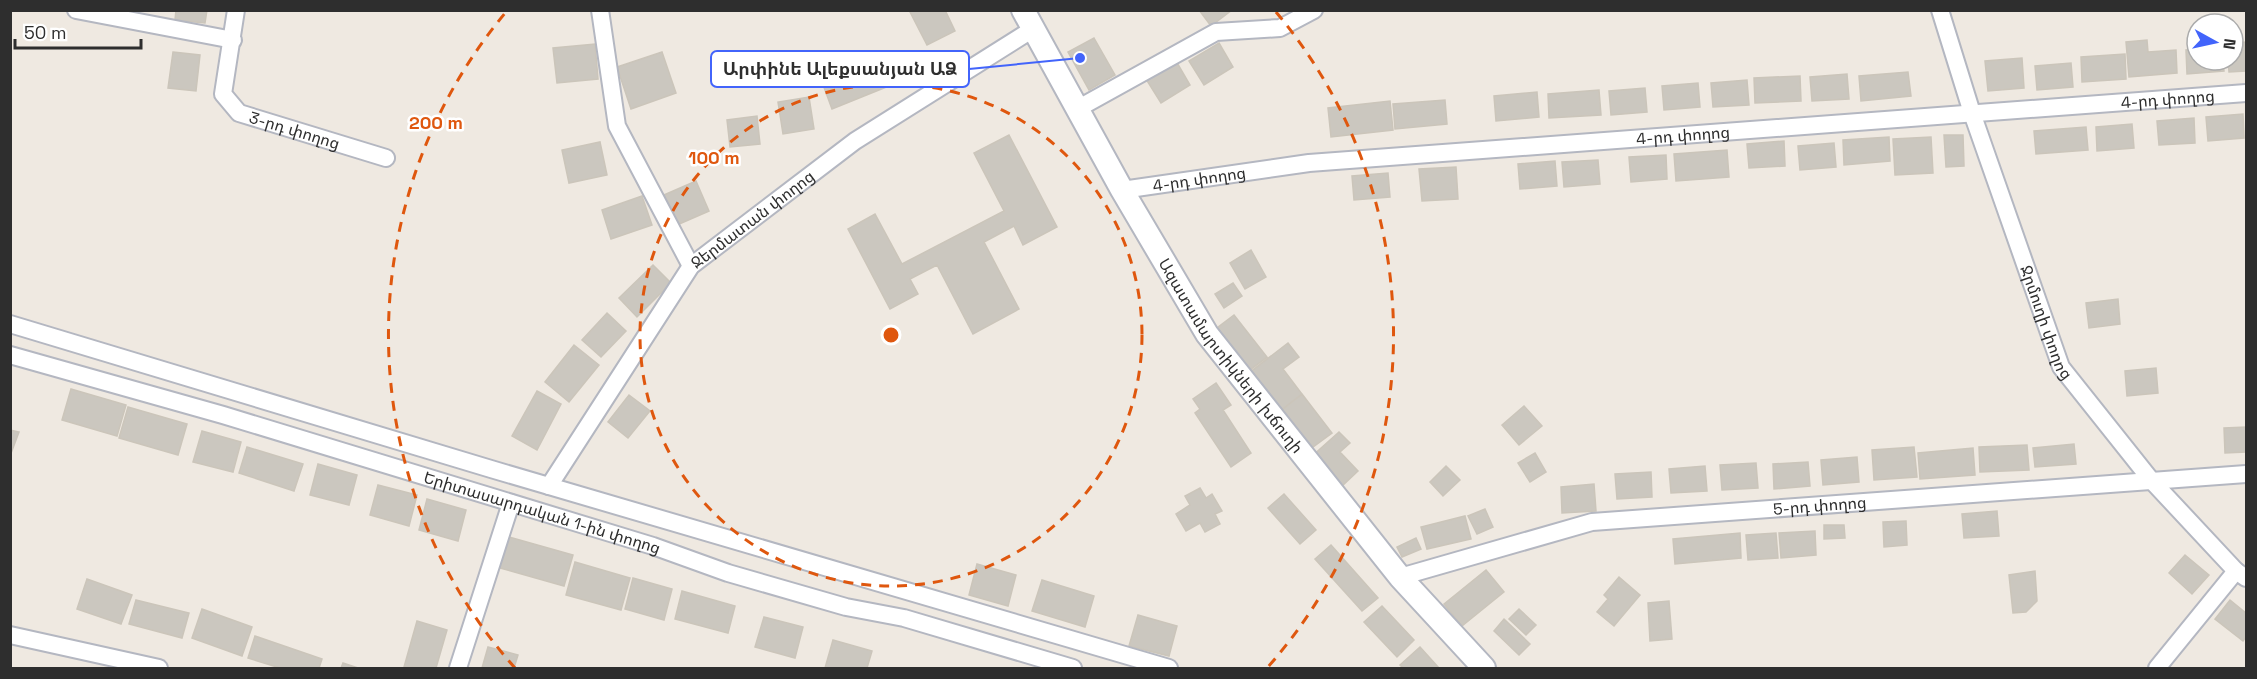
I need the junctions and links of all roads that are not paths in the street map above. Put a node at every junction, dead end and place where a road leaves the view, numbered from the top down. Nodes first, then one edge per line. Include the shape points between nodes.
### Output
1 (76, 10) edge
2 (236, 10) edge
3 (600, 10) edge
4 (1314, 10) edge
5 (1940, 10) edge
6 (1028, 20) edge
7 (232, 40) junction
8 (2247, 93) edge
9 (1077, 109) junction
10 (1972, 113) junction
11 (386, 158) dead end
12 (1122, 190) junction
13 (691, 266) junction
14 (10, 324) edge
15 (10, 355) edge
16 (2247, 474) edge
17 (2151, 480) junction
18 (549, 486) junction
19 (511, 503) junction
20 (2241, 574) edge
21 (1400, 577) junction
22 (10, 635) edge
23 (159, 669) edge
24 (458, 669) edge
25 (1073, 669) edge
26 (1169, 669) edge
27 (1484, 669) edge
28 (2157, 669) edge

1 - 7 street
2 - 7 street, 3-րդ փողոց
3 - 13 street via 617,126
4 - 9 street via 1280,28 1216,32
5 - 10 street, Ջրմուղի փողոց
6 - 9 main road, Ազատամարտիկների խճուղի
6 - 13 street, Ջերմատան փողոց via 855,141
7 - 11 street, 3-րդ փողոց via 223,94 239,113
8 - 10 street, 4-րդ փողոց
9 - 12 main road, Ազատամարտիկների խճուղի
10 - 12 street, 4-րդ փողոց via 1309,163
10 - 17 street, Ջրմուղի փողոց via 2061,367
12 - 21 main road, Ազատամարտիկների խճուղի via 1207,334
13 - 18 street, Ջերմատան փողոց
14 - 18 street
15 - 19 street, Երիտասարդական 1-ին փողոց
16 - 17 street, 5-րդ փողոց
17 - 20 street, Ջրմուղի փողոց
17 - 21 street, 5-րդ փողոց via 1592,522
18 - 26 street
19 - 24 street
19 - 25 street, Երիտասարդական 1-ին փողոց via 728,573 846,607 904,618
20 - 28 street
21 - 27 main road, Ազատամարտիկների խճուղի
22 - 23 street

